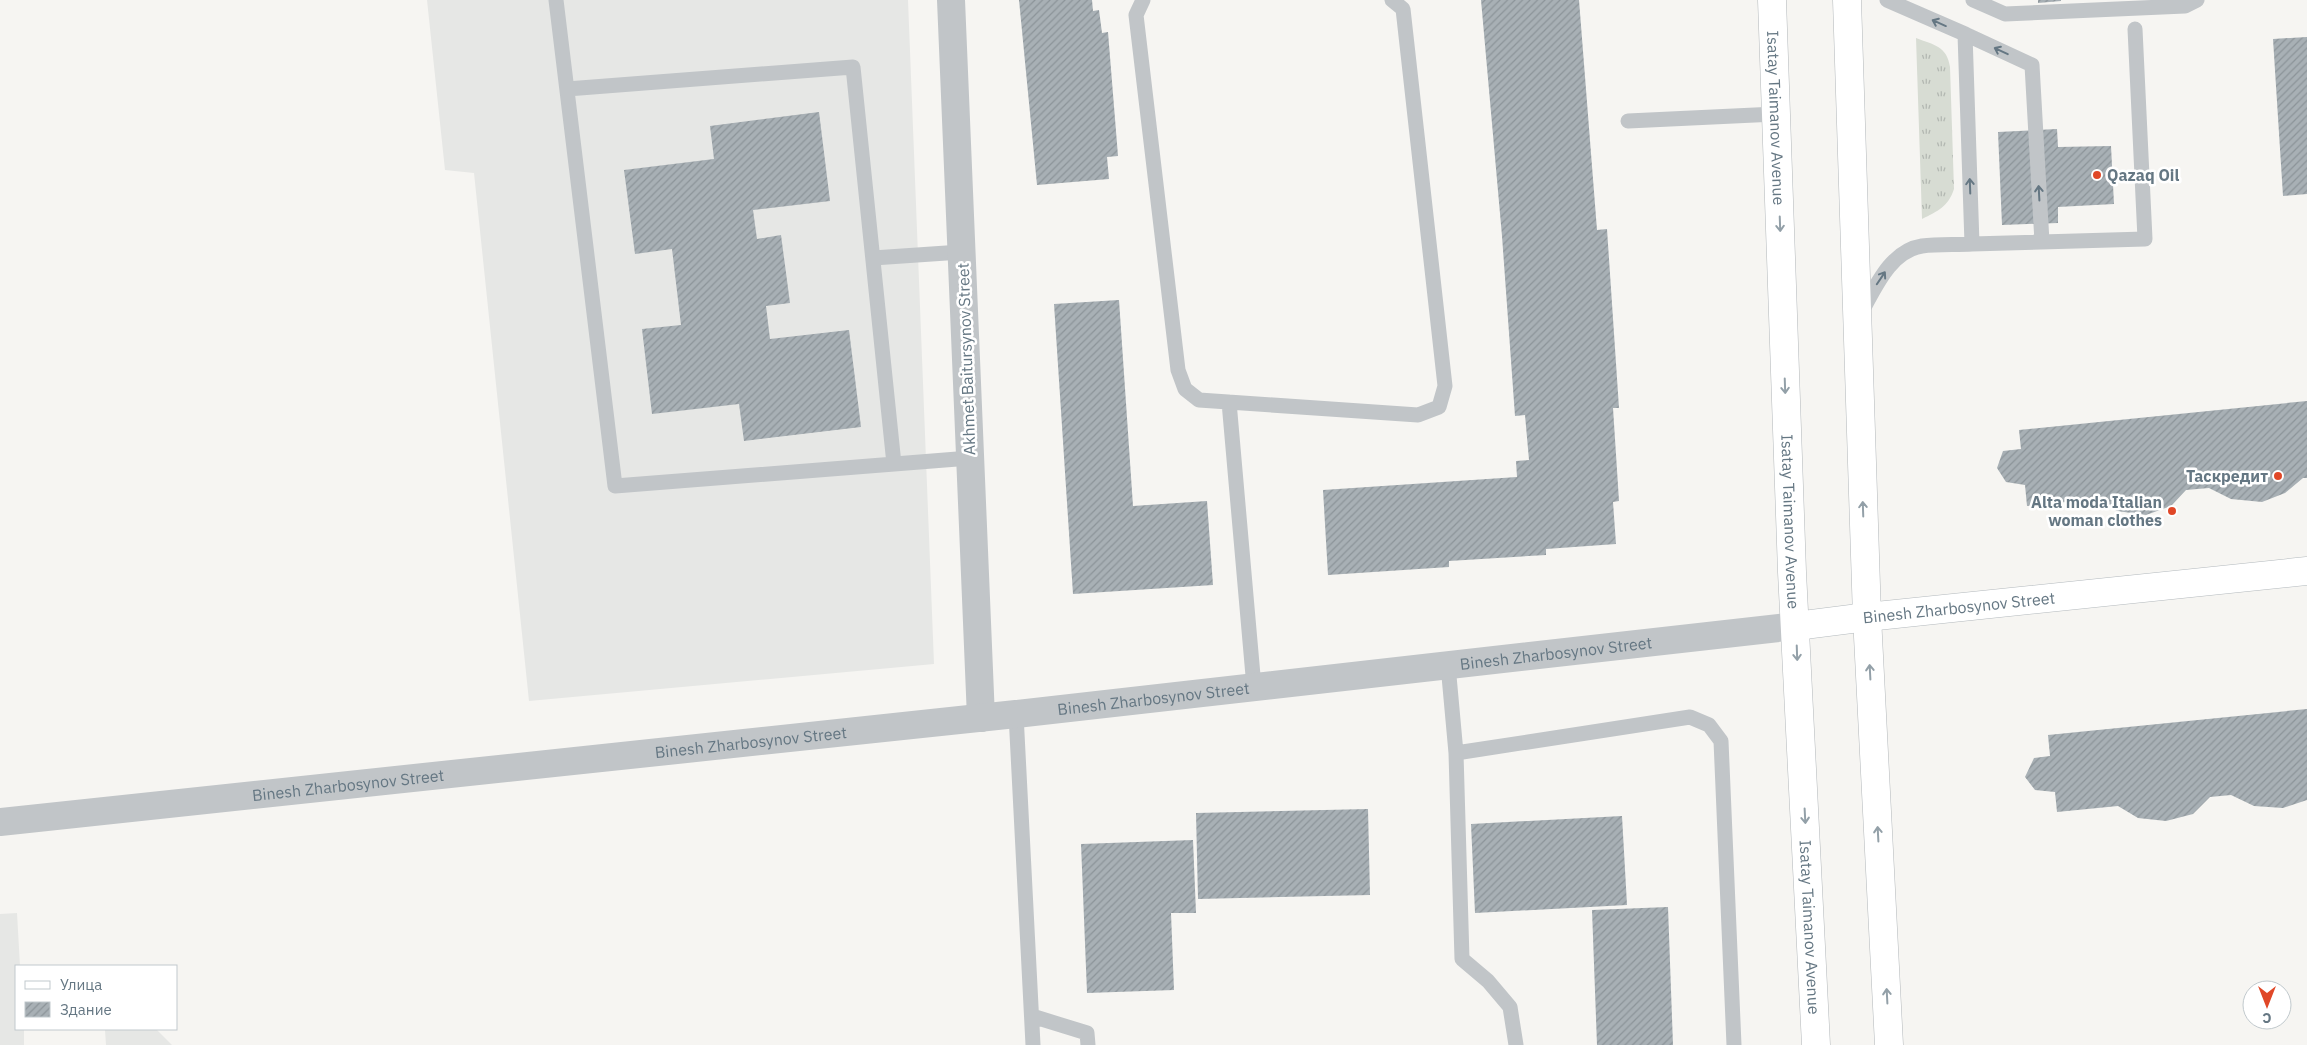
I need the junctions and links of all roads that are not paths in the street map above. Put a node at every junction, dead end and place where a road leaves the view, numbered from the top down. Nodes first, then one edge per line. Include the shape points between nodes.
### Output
1 (556, 0) edge
2 (950, 0) edge
3 (1143, 0) edge
4 (1392, 0) edge
5 (1772, 0) edge
6 (1847, 0) edge
7 (1887, 0) edge
8 (1973, 0) edge
9 (2197, 0) edge
10 (2135, 29) dead end
11 (1965, 34) junction
12 (567, 89) junction
13 (1776, 114) junction
14 (1628, 121) dead end
15 (2042, 242) junction
16 (1972, 244) junction
17 (961, 252) junction
18 (872, 258) junction
19 (1857, 321) junction
20 (1229, 402) junction
21 (970, 458) junction
22 (894, 464) junction
23 (2307, 571) edge
24 (1867, 617) junction
25 (1796, 626) junction
26 (1448, 665) junction
27 (1254, 687) junction
28 (1016, 714) junction
29 (981, 718) junction
30 (1456, 753) junction
31 (0, 822) edge
32 (1032, 1016) junction
33 (1033, 1045) edge
34 (1088, 1045) edge
35 (1516, 1045) edge
36 (1734, 1045) edge
37 (1816, 1045) edge
38 (1889, 1045) edge

1 - 12 lane
2 - 17 street, Akhmet Baitursynov Street
3 - 20 lane via 1136,15 1178,370 1184,389 1198,400
4 - 20 lane via 1403,9 1445,386 1439,407 1418,415
5 - 13 main road, Isatay Taimanov Avenue
6 - 19 main road
11 -> 7 lane
8 - 9 lane via 2005,14 2185,6
10 - 15 lane via 2145,239
15 -> 11 lane via 2032,65
16 -> 11 lane
12 - 18 lane via 853,66
12 - 22 lane via 615,486
13 - 14 lane
13 -> 25 main road, Isatay Taimanov Avenue
15 - 16 lane
19 -> 16 lane via 1880,278 1897,258 1920,246
17 - 18 lane
17 - 21 street, Akhmet Baitursynov Street
18 - 22 lane
24 -> 19 main road
20 - 27 lane
21 - 22 lane
21 - 29 street, Akhmet Baitursynov Street
23 - 24 main road, Binesh Zharbosynov Street
24 - 25 main road, Binesh Zharbosynov Street
38 -> 24 main road
25 - 26 street, Binesh Zharbosynov Street
25 -> 37 main road, Isatay Taimanov Avenue
26 - 27 street, Binesh Zharbosynov Street
26 - 30 lane
27 - 28 street, Binesh Zharbosynov Street
28 - 29 street, Binesh Zharbosynov Street
28 - 32 lane
29 - 31 street, Binesh Zharbosynov Street
30 - 35 lane via 1462,959 1488,981 1510,1007
30 - 36 lane via 1690,717 1709,725 1721,741
32 - 33 lane
32 - 34 lane via 1087,1032

